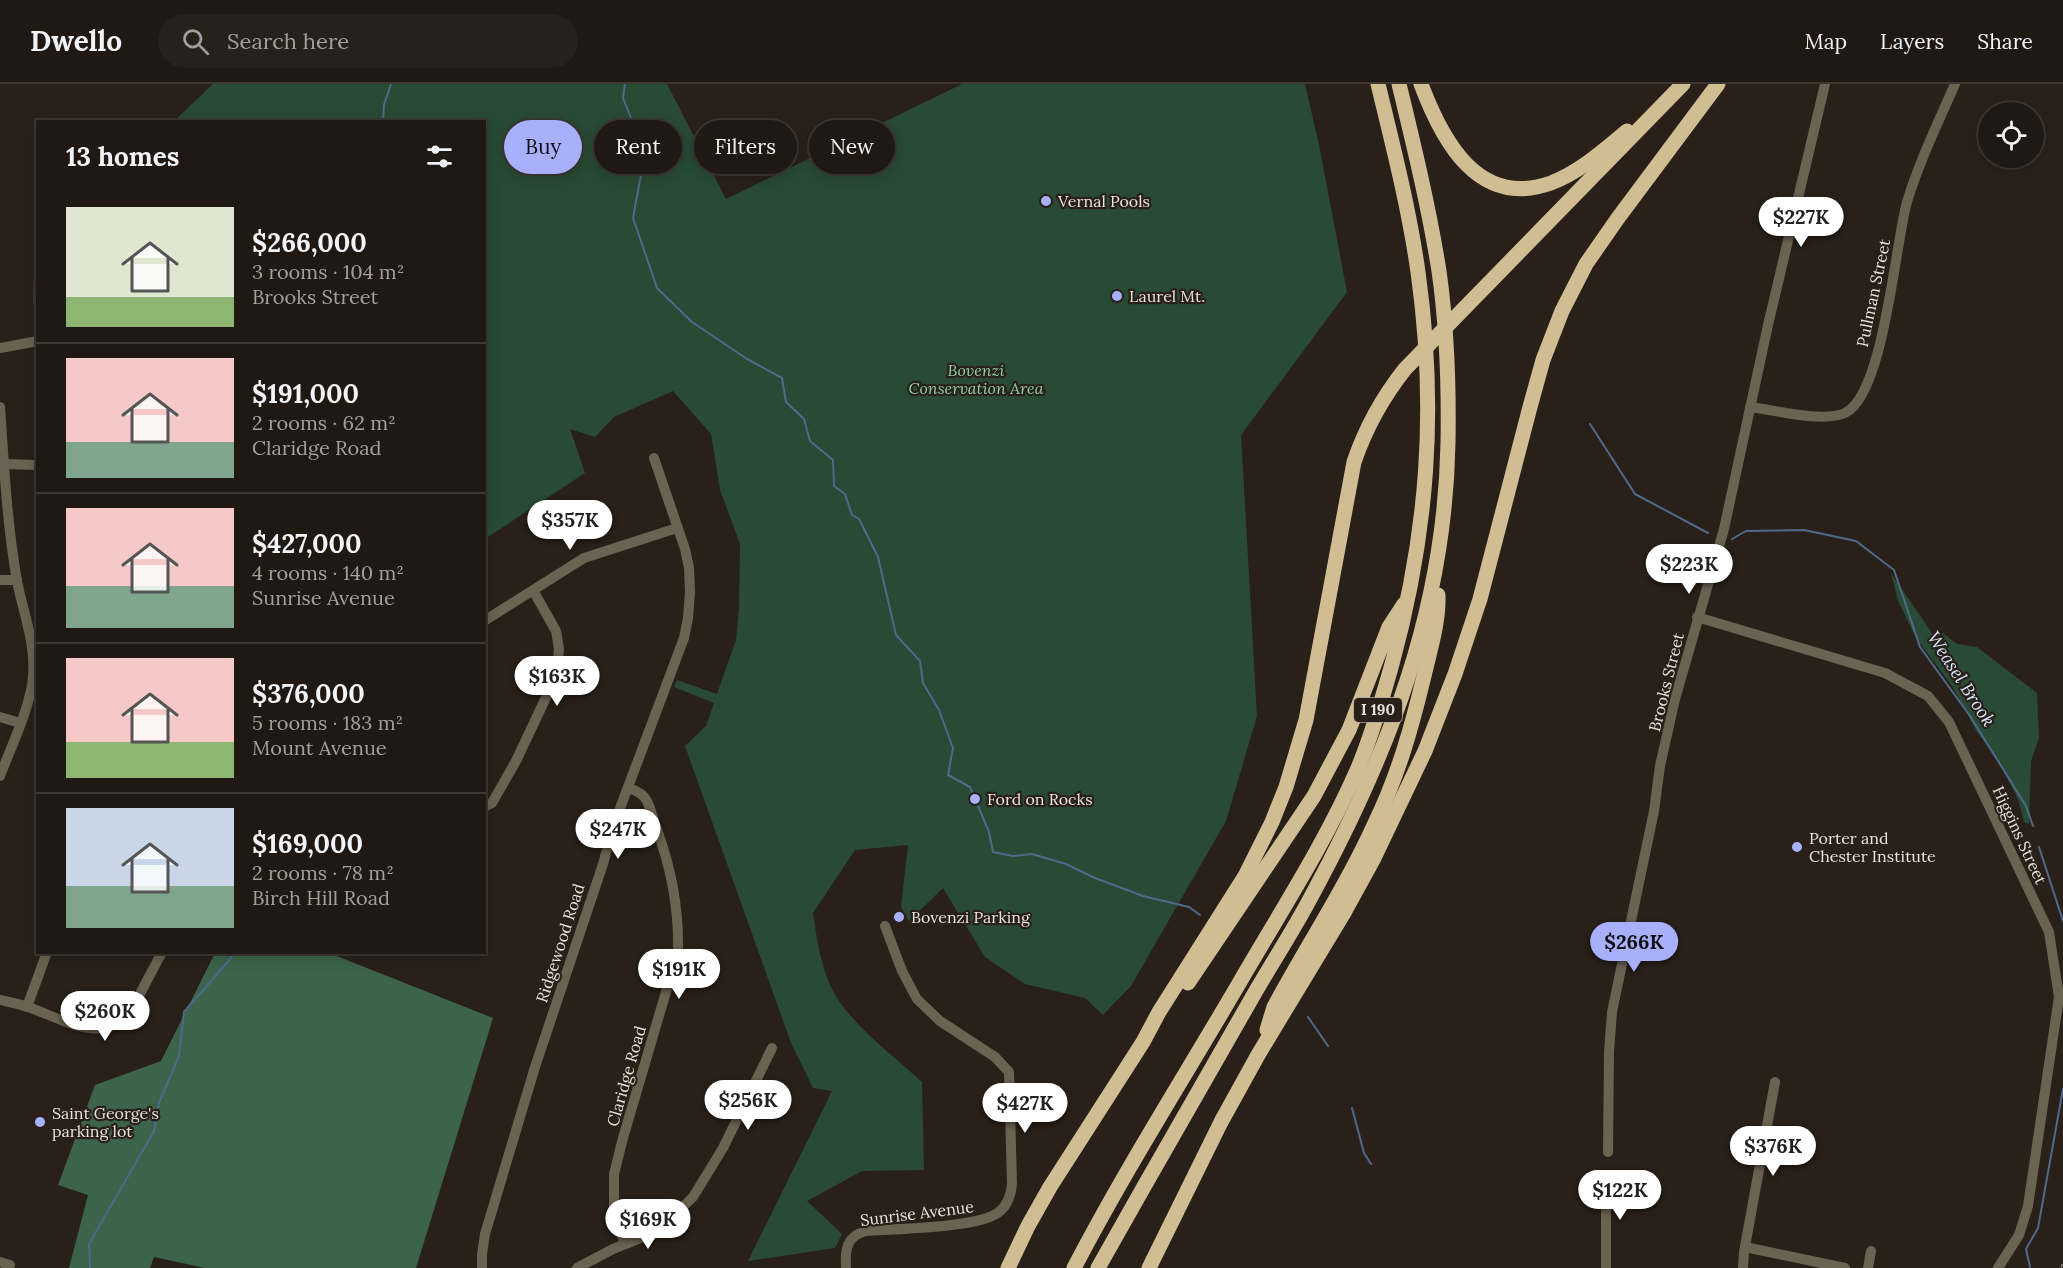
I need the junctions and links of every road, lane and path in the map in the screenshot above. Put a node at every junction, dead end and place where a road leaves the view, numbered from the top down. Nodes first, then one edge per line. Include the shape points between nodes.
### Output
1 (1378, 84) edge
2 (1399, 84) edge
3 (1421, 84) edge
4 (1683, 84) edge
5 (1718, 84) edge
6 (1824, 84) edge
7 (1955, 84) edge
8 (1666, 103) junction
9 (36, 340) edge
10 (0, 348) edge
11 (0, 407) edge
12 (1750, 407) junction
13 (654, 458) dead end
14 (5, 464) junction
15 (36, 465) edge
16 (677, 528) junction
17 (1437, 556) junction
18 (0, 580) edge
19 (17, 580) junction
20 (534, 592) junction
21 (1410, 594) junction
22 (1697, 617) junction
23 (486, 620) edge
24 (0, 717) edge
25 (20, 723) junction
26 (0, 776) edge
27 (628, 788) junction
28 (486, 806) edge
29 (885, 926) dead end
30 (46, 954) edge
31 (161, 954) edge
32 (0, 1000) edge
33 (27, 1007) junction
34 (1143, 1042) junction
35 (772, 1048) dead end
36 (1258, 1055) junction
37 (1775, 1082) dead end
38 (1608, 1152) dead end
39 (1595, 1184) dead end
40 (1186, 1190) junction
41 (625, 1244) junction
42 (1745, 1247) junction
43 (1871, 1251) dead end
44 (482, 1268) edge
45 (577, 1268) edge
46 (846, 1268) edge
47 (1008, 1268) edge
48 (1074, 1268) edge
49 (1098, 1268) edge
50 (1149, 1268) edge
51 (1162, 1268) edge
52 (1606, 1268) edge
53 (1743, 1268) edge
54 (1845, 1268) edge
55 (1868, 1268) edge
56 (1998, 1268) edge

1 - 21 highway, I 190 via 1405,195 1425,330 1426,475
2 - 17 highway, I 190 via 1439,272 1445,340 1448,446
3 - 8 highway via 1440,129 1466,164 1493,182 1520,188 1551,183 1571,173
4 - 8 highway
5 - 36 highway via 1586,264 1562,311 1535,388 1480,599 1425,751 1345,911
6 - 12 street, Brooks Street
7 - 12 street, Pullman Street via 1906,203 1881,341 1867,386 1846,413 1825,417
8 - 34 highway via 1405,369 1376,409 1354,462 1306,720 1286,787 1245,876
9 - 10 street
11 - 14 street
12 - 22 street, Brooks Street via 1724,529
13 - 16 street, Ridgewood Road
14 - 15 street
14 - 19 street
16 - 20 street via 584,558
16 - 27 street, Ridgewood Road via 689,568 688,618
17 - 36 highway via 1438,607 1416,710 1396,774 1351,871 1274,1007
17 - 49 highway, I 190 via 1429,604 1399,708 1347,828 1310,900
18 - 19 street
19 - 25 street via 30,638 33,676
20 - 23 street
20 - 28 street via 556,631 557,669 516,761 492,803
21 - 34 highway via 1389,627 1349,730 1314,796 1182,993
21 - 48 highway, I 190 via 1359,766 1324,836
22 - 38 street, Brooks Street via 1660,766 1615,992 1609,1052
22 - 56 street, Higgins Street via 1885,673 1928,696 1949,722 2049,932 2059,997 2028,1206 2019,1234
24 - 25 street
25 - 26 street
27 - 41 street, Claridge Road via 646,800 670,874 679,932 678,951 614,1174 614,1214
27 - 44 street, Ridgewood Road via 535,1067 485,1234
29 - 46 street, Sunrise Avenue via 917,999 940,1021 999,1060 1008,1072 1012,1188 1003,1208 985,1220 856,1235 846,1246
30 - 33 street
31 - 33 street via 130,1013 116,1024 99,1029 75,1026
32 - 33 street
34 - 47 highway via 1050,1187
35 - 41 street via 723,1148 693,1197 665,1224
36 - 40 highway
37 - 42 street
39 - 52 street via 1605,1204
40 - 50 highway
40 - 51 highway via 1182,1214
41 - 45 street
42 - 53 street
42 - 54 street
43 - 55 street

